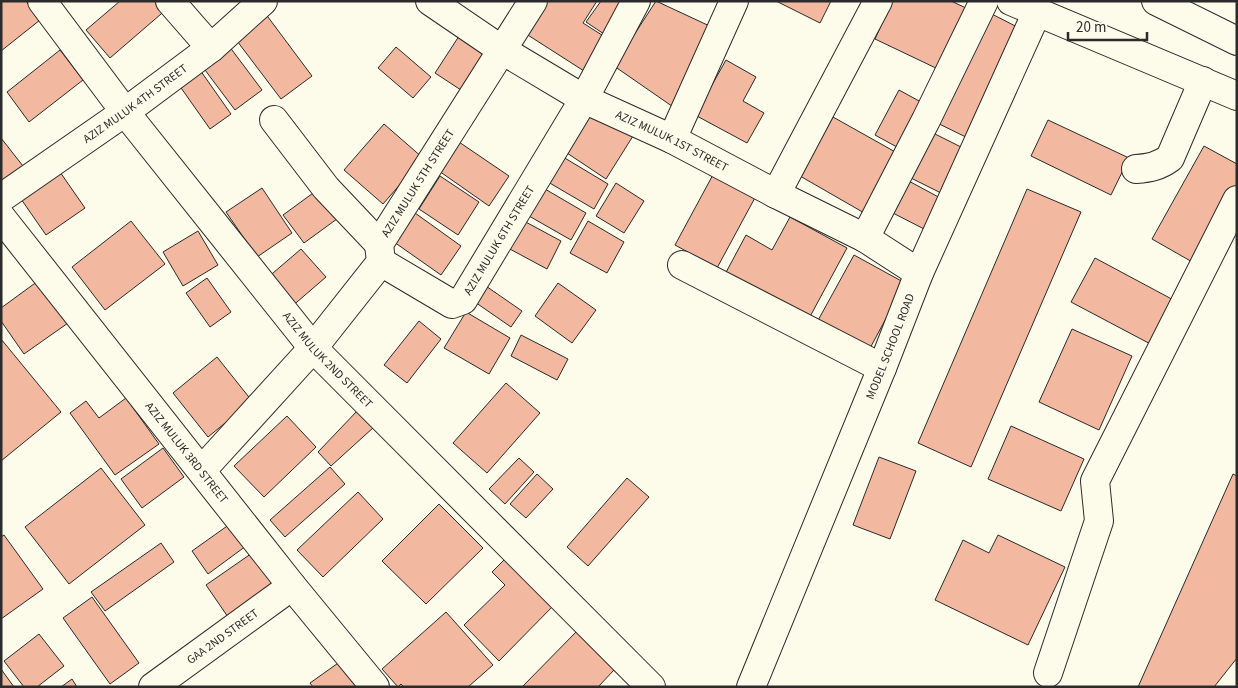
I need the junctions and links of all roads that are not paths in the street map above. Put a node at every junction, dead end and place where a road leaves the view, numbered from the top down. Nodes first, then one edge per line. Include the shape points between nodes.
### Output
1 (42, 1) edge
2 (170, 1) edge
3 (263, 1) edge
4 (430, 1) edge
5 (533, 1) edge
6 (636, 1) edge
7 (734, 1) edge
8 (878, 1) edge
9 (984, 1) edge
10 (1012, 1) edge
11 (1164, 3) edge
12 (1037, 12) junction
13 (1237, 41) edge
14 (211, 48) junction
15 (502, 50) junction
16 (1203, 81) junction
17 (1237, 96) edge
18 (584, 99) junction
19 (125, 112) junction
20 (274, 120) dead end
21 (672, 139) junction
22 (1136, 169) dead end
23 (776, 194) junction
24 (1, 198) edge
25 (1237, 200) edge
26 (1, 217) edge
27 (866, 238) junction
28 (380, 253) junction
29 (682, 265) dead end
30 (919, 273) junction
31 (313, 348) junction
32 (882, 368) junction
33 (202, 470) junction
34 (292, 586) junction
35 (1048, 673) dead end
36 (158, 685) edge
37 (375, 687) edge
38 (651, 687) edge
39 (751, 687) edge

1 - 19 street, AZIZ MULUK 2ND STREET
2 - 14 street
3 - 14 street, AZIZ MULUK 4TH STREET
4 - 15 street, AZIZ MULUK 1ST STREET
5 - 15 street, AZIZ MULUK 5TH STREET
6 - 18 street, AZIZ MULUK 6TH STREET
7 - 21 street
8 - 23 street
9 - 27 street
10 - 12 street
11 - 13 street
12 - 16 street
12 - 30 street, MODEL SCHOOL ROAD
14 - 19 street, AZIZ MULUK 4TH STREET
15 - 18 street, AZIZ MULUK 1ST STREET
15 - 28 street, AZIZ MULUK 5TH STREET
16 - 17 street
16 - 22 street via 1170,158 1152,168
18 - 21 street, AZIZ MULUK 1ST STREET
18 - 28 street, AZIZ MULUK 6TH STREET via 464,300 452,304
19 - 24 street, AZIZ MULUK 4TH STREET
19 - 31 street, AZIZ MULUK 2ND STREET
20 - 28 street, AZIZ MULUK 6TH STREET
21 - 23 street, AZIZ MULUK 1ST STREET
23 - 27 street, AZIZ MULUK 1ST STREET
25 - 35 street via 1095,481 1099,521
26 - 33 street, AZIZ MULUK 3RD STREET
27 - 30 street, AZIZ MULUK 1ST STREET
28 - 31 street, AZIZ MULUK 5TH STREET
29 - 32 street
30 - 32 street, MODEL SCHOOL ROAD
31 - 33 street, AZIZ MULUK 5TH STREET
31 - 38 street, AZIZ MULUK 2ND STREET
32 - 39 street, MODEL SCHOOL ROAD
33 - 34 street, AZIZ MULUK 3RD STREET
34 - 36 street, GAA 2ND STREET
34 - 37 street, AZIZ MULUK 3RD STREET

